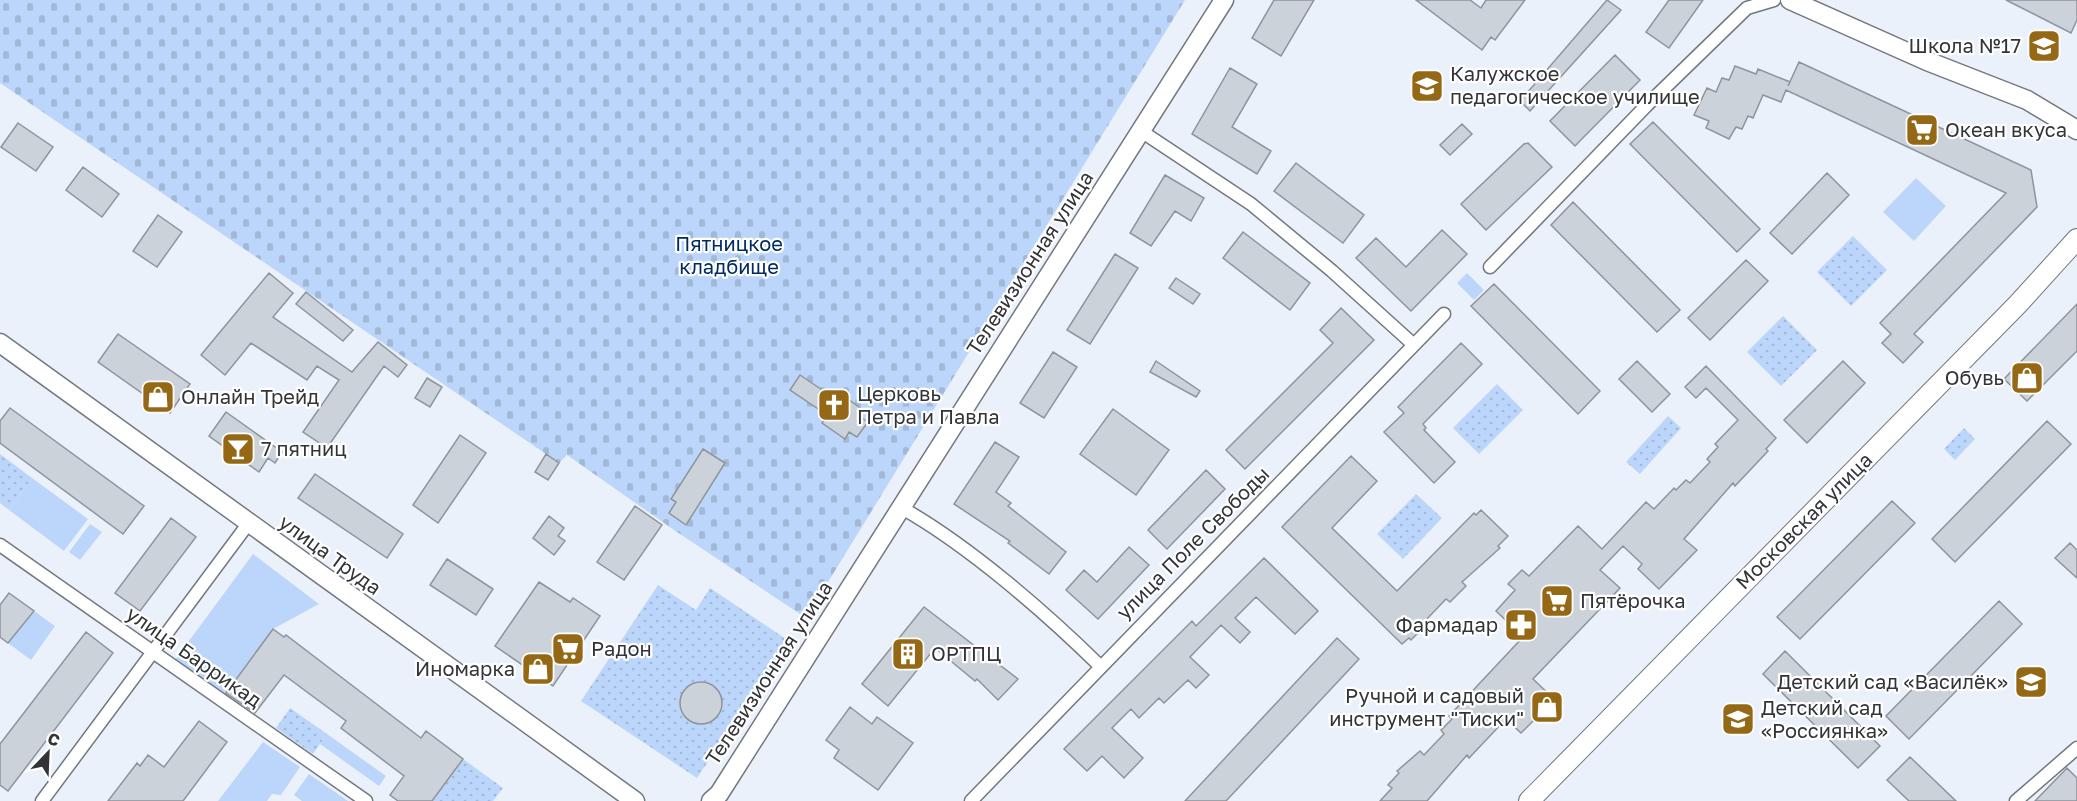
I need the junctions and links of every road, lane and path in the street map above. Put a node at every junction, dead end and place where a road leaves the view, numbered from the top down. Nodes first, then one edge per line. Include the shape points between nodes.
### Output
1 (1224, 0) edge
2 (1774, 0) edge
3 (1790, 0) edge
4 (2077, 130) edge
5 (1141, 131) junction
6 (2077, 240) edge
7 (1490, 267) dead end
8 (1444, 314) dead end
9 (0, 343) edge
10 (1414, 345) junction
11 (902, 508) junction
12 (248, 524) junction
13 (0, 545) edge
14 (153, 652) junction
15 (1100, 666) junction
16 (2077, 748) edge
17 (718, 799) edge
18 (42, 801) edge
19 (366, 801) edge
20 (634, 801) edge
21 (971, 801) edge
22 (1529, 801) edge
23 (2016, 801) edge

1 - 5 street, Телевизионная улица
2 - 7 street via 1747,8
3 - 4 street via 2027,100
5 - 10 street via 1251,204
5 - 11 street, Телевизионная улица
6 - 22 main road, Московская улица
8 - 10 street, улица Поле Свободы
9 - 12 street, улица Труда
10 - 15 street, улица Поле Свободы
11 - 15 street via 969,554
11 - 17 street, Телевизионная улица
12 - 14 street
12 - 20 street, улица Труда
13 - 14 street, улица Баррикад
14 - 18 street
14 - 19 street, улица Баррикад
15 - 21 street, улица Поле Свободы
16 - 23 street

